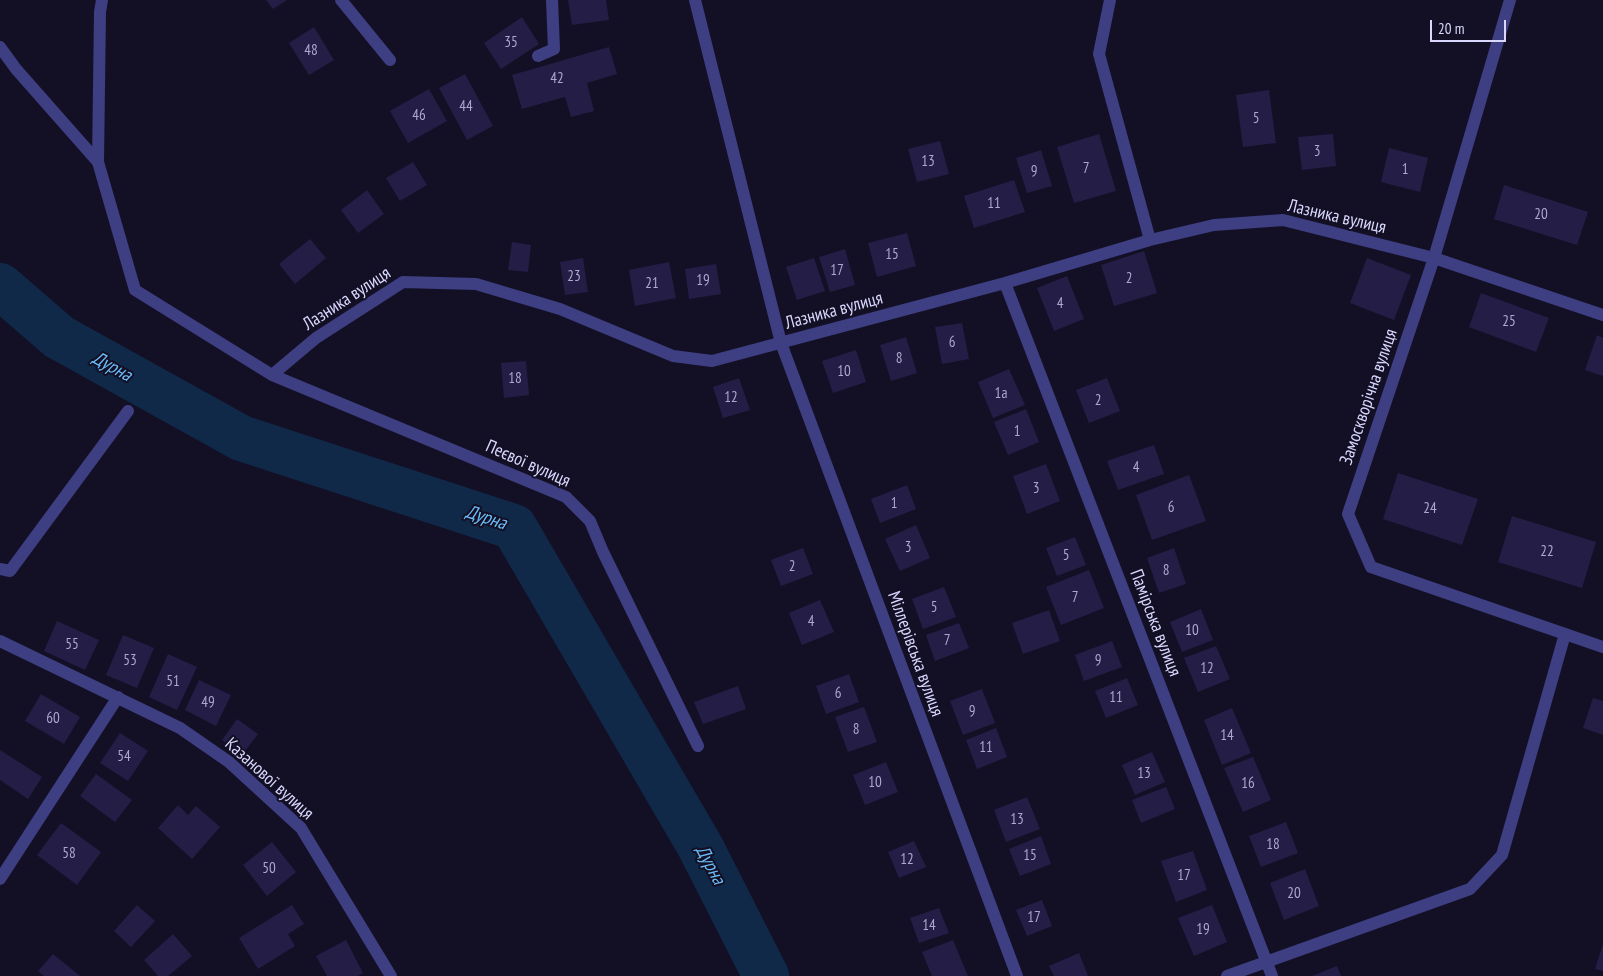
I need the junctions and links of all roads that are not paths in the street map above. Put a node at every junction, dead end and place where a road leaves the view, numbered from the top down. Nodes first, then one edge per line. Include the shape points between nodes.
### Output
1 (102, 0) edge
2 (341, 0) edge
3 (552, 0) edge
4 (695, 0) edge
5 (1110, 0) edge
6 (1510, 0) edge
7 (0, 47) edge
8 (538, 56) dead end
9 (390, 60) dead end
10 (98, 162) junction
11 (1150, 240) junction
12 (1434, 258) junction
13 (1004, 283) junction
14 (1603, 315) edge
15 (781, 343) junction
16 (272, 375) junction
17 (128, 411) dead end
18 (0, 569) edge
19 (1566, 634) junction
20 (0, 641) edge
21 (1603, 647) edge
22 (118, 697) junction
23 (698, 746) dead end
24 (0, 880) edge
25 (1267, 961) junction
26 (391, 976) edge
27 (1017, 976) edge
28 (1227, 976) edge
29 (1272, 976) edge

1 - 10 street
2 - 9 street
3 - 8 street via 554,49
4 - 15 street, Міллерівська вулиця
5 - 11 street via 1099,54
6 - 12 street, Замоскворічна вулиця
7 - 10 street
10 - 16 street, Пеєвої вулиця via 135,290
11 - 12 street, Лазника вулиця via 1214,225 1283,220
11 - 13 street, Лазника вулиця
12 - 14 street, Лазника вулиця
12 - 19 street, Замоскворічна вулиця via 1348,514 1372,567
13 - 15 street, Лазника вулиця
13 - 25 street, Памірська вулиця
15 - 16 street, Лазника вулиця via 712,361 673,356 560,309 476,284 403,282 316,338
15 - 27 street, Міллерівська вулиця
16 - 23 street, Пеєвої вулиця via 566,498 590,521
17 - 18 street via 10,571
19 - 21 street, Замоскворічна вулиця
19 - 25 street via 1502,854 1470,889
20 - 22 street, Казанової вулиця
22 - 24 street
22 - 26 street, Казанової вулиця via 180,728 229,762 301,828
25 - 28 street
25 - 29 street, Памірська вулиця

